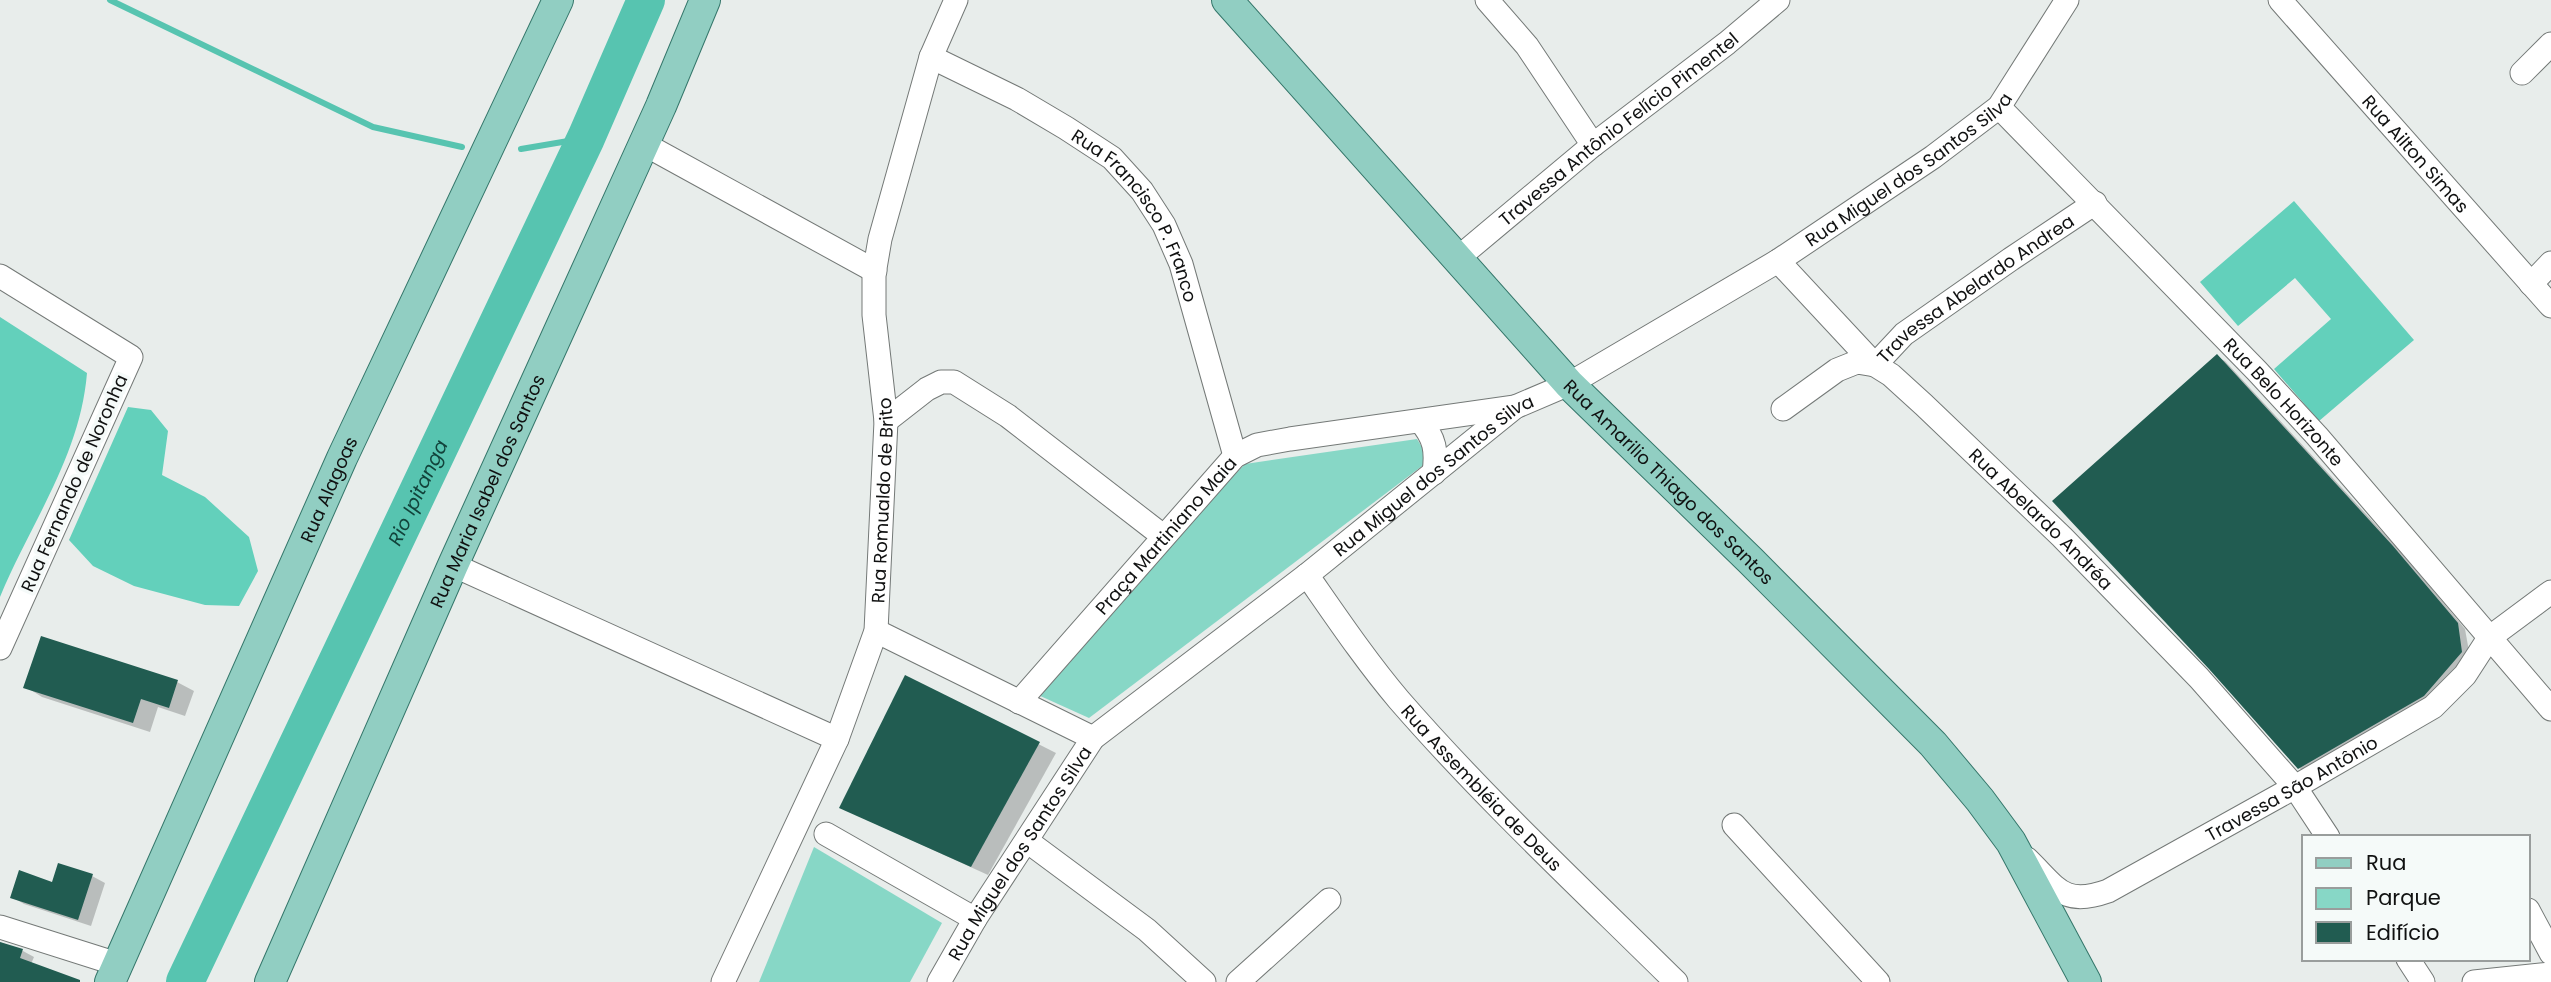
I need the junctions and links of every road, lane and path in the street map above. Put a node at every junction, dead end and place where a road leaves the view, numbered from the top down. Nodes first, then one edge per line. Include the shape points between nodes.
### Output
1 (558, 0) edge
2 (705, 0) edge
3 (956, 0) edge
4 (1227, 0) edge
5 (1487, 0) edge
6 (1778, 0) edge
7 (2067, 0) edge
8 (2280, 0) edge
9 (2551, 44) edge
10 (931, 57) junction
11 (2522, 73) dead end
12 (1999, 107) junction
13 (644, 144) junction
14 (1593, 145) junction
15 (2095, 204) junction
16 (1458, 258) junction
17 (1777, 261) junction
18 (2551, 263) edge
19 (875, 271) junction
20 (0, 276) edge
21 (2531, 285) junction
22 (2551, 306) edge
23 (1875, 365) junction
24 (1569, 384) junction
25 (1515, 407) junction
26 (1783, 410) dead end
27 (886, 421) junction
28 (1420, 421) junction
29 (1234, 456) junction
30 (1434, 473) junction
31 (1163, 536) junction
32 (453, 565) junction
33 (1307, 575) junction
34 (2551, 592) edge
35 (876, 631) junction
36 (2489, 638) junction
37 (0, 648) edge
38 (1019, 702) junction
39 (2551, 709) edge
40 (1093, 737) junction
41 (837, 739) junction
42 (2295, 787) junction
43 (1734, 825) dead end
44 (826, 834) dead end
45 (2327, 835) edge
46 (1027, 841) junction
47 (2011, 842) junction
48 (1329, 900) dead end
49 (2530, 914) edge
50 (975, 919) junction
51 (0, 927) edge
52 (2551, 953) edge
53 (2409, 961) edge
54 (113, 973) edge
55 (2551, 974) edge
56 (270, 982) edge
57 (723, 982) edge
58 (939, 982) edge
59 (1204, 982) edge
60 (1238, 982) edge
61 (1676, 982) edge
62 (1878, 982) edge
63 (2086, 982) edge
64 (2423, 982) edge
65 (2474, 982) edge

1 - 54 main road, Rua Alagoas via 336,471
2 - 13 main road, Rua Maria Isabel dos Santos
3 - 10 street, Rua Romualdo de Brito
4 - 16 main road, Rua Amarilio Thiago dos Santos
5 - 14 street via 1527,46
6 - 14 street, Travessa Antônio Felício Pimentel
7 - 12 street, Rua Miguel dos Santos Silva
8 - 21 street, Rua Ailton Simas
9 - 11 street
10 - 19 street, Rua Romualdo de Brito
10 - 29 street, Rua Francisco P. Franco via 1066,128 1112,158 1142,191 1181,264
12 - 15 street, Rua Belo Horizonte
12 - 17 street, Rua Miguel dos Santos Silva
13 - 19 street
13 - 32 main road, Rua Maria Isabel dos Santos
14 - 16 street, Travessa Antônio Felício Pimentel
15 - 23 street, Travessa Abelardo Andrea via 1904,334
15 - 36 street, Rua Belo Horizonte via 2317,436
16 - 24 main road, Rua Amarilio Thiago dos Santos
17 - 23 street, Rua Abelardo Andréa
17 - 24 street, Rua Miguel dos Santos Silva
18 - 21 street
19 - 27 street, Rua Romualdo de Brito via 874,316
20 - 37 street, Rua Fernando de Noronha via 131,356
21 - 22 street, Rua Ailton Simas
23 - 26 street, Travessa Abelardo Andrea via 1857,362 1837,370
23 - 42 street, Rua Abelardo Andréa via 1924,405 2062,537 2199,678
24 - 25 street, Rua Miguel dos Santos Silva
24 - 47 main road, Rua Amarilio Thiago dos Santos via 1933,744
25 - 28 street, Praça Martiniano Maia
25 - 30 street, Rua Miguel dos Santos Silva
27 - 31 street via 927,388 954,382 1008,416
27 - 35 street, Rua Romualdo de Brito
28 - 29 street, Praça Martiniano Maia via 1257,445
28 - 30 street via 1436,446
29 - 31 street, Praça Martiniano Maia
30 - 33 street, Rua Miguel dos Santos Silva
31 - 38 street, Praça Martiniano Maia
32 - 41 street
32 - 56 main road, Rua Maria Isabel dos Santos
33 - 40 street, Rua Miguel dos Santos Silva
33 - 61 street, Rua Assembléia de Deus via 1400,701
34 - 36 street, Travessa São Antônio
35 - 38 street
35 - 41 street, Rua Romualdo de Brito
36 - 39 street, Rua Belo Horizonte
36 - 42 street, Travessa São Antônio via 2465,675 2432,706
38 - 40 street
40 - 46 street, Rua Miguel dos Santos Silva
41 - 57 street, Rua Romualdo de Brito
42 - 45 street, Rua Abelardo Andréa
42 - 47 street, Travessa São Antônio via 2090,897 2063,894
43 - 62 street
44 - 50 street
46 - 50 street, Rua Miguel dos Santos Silva
46 - 59 street via 1147,930
47 - 63 main road, Rua Amarilio Thiago dos Santos
48 - 60 street
49 - 52 street
50 - 58 street, Rua Miguel dos Santos Silva
51 - 54 street
53 - 64 street
55 - 65 street

